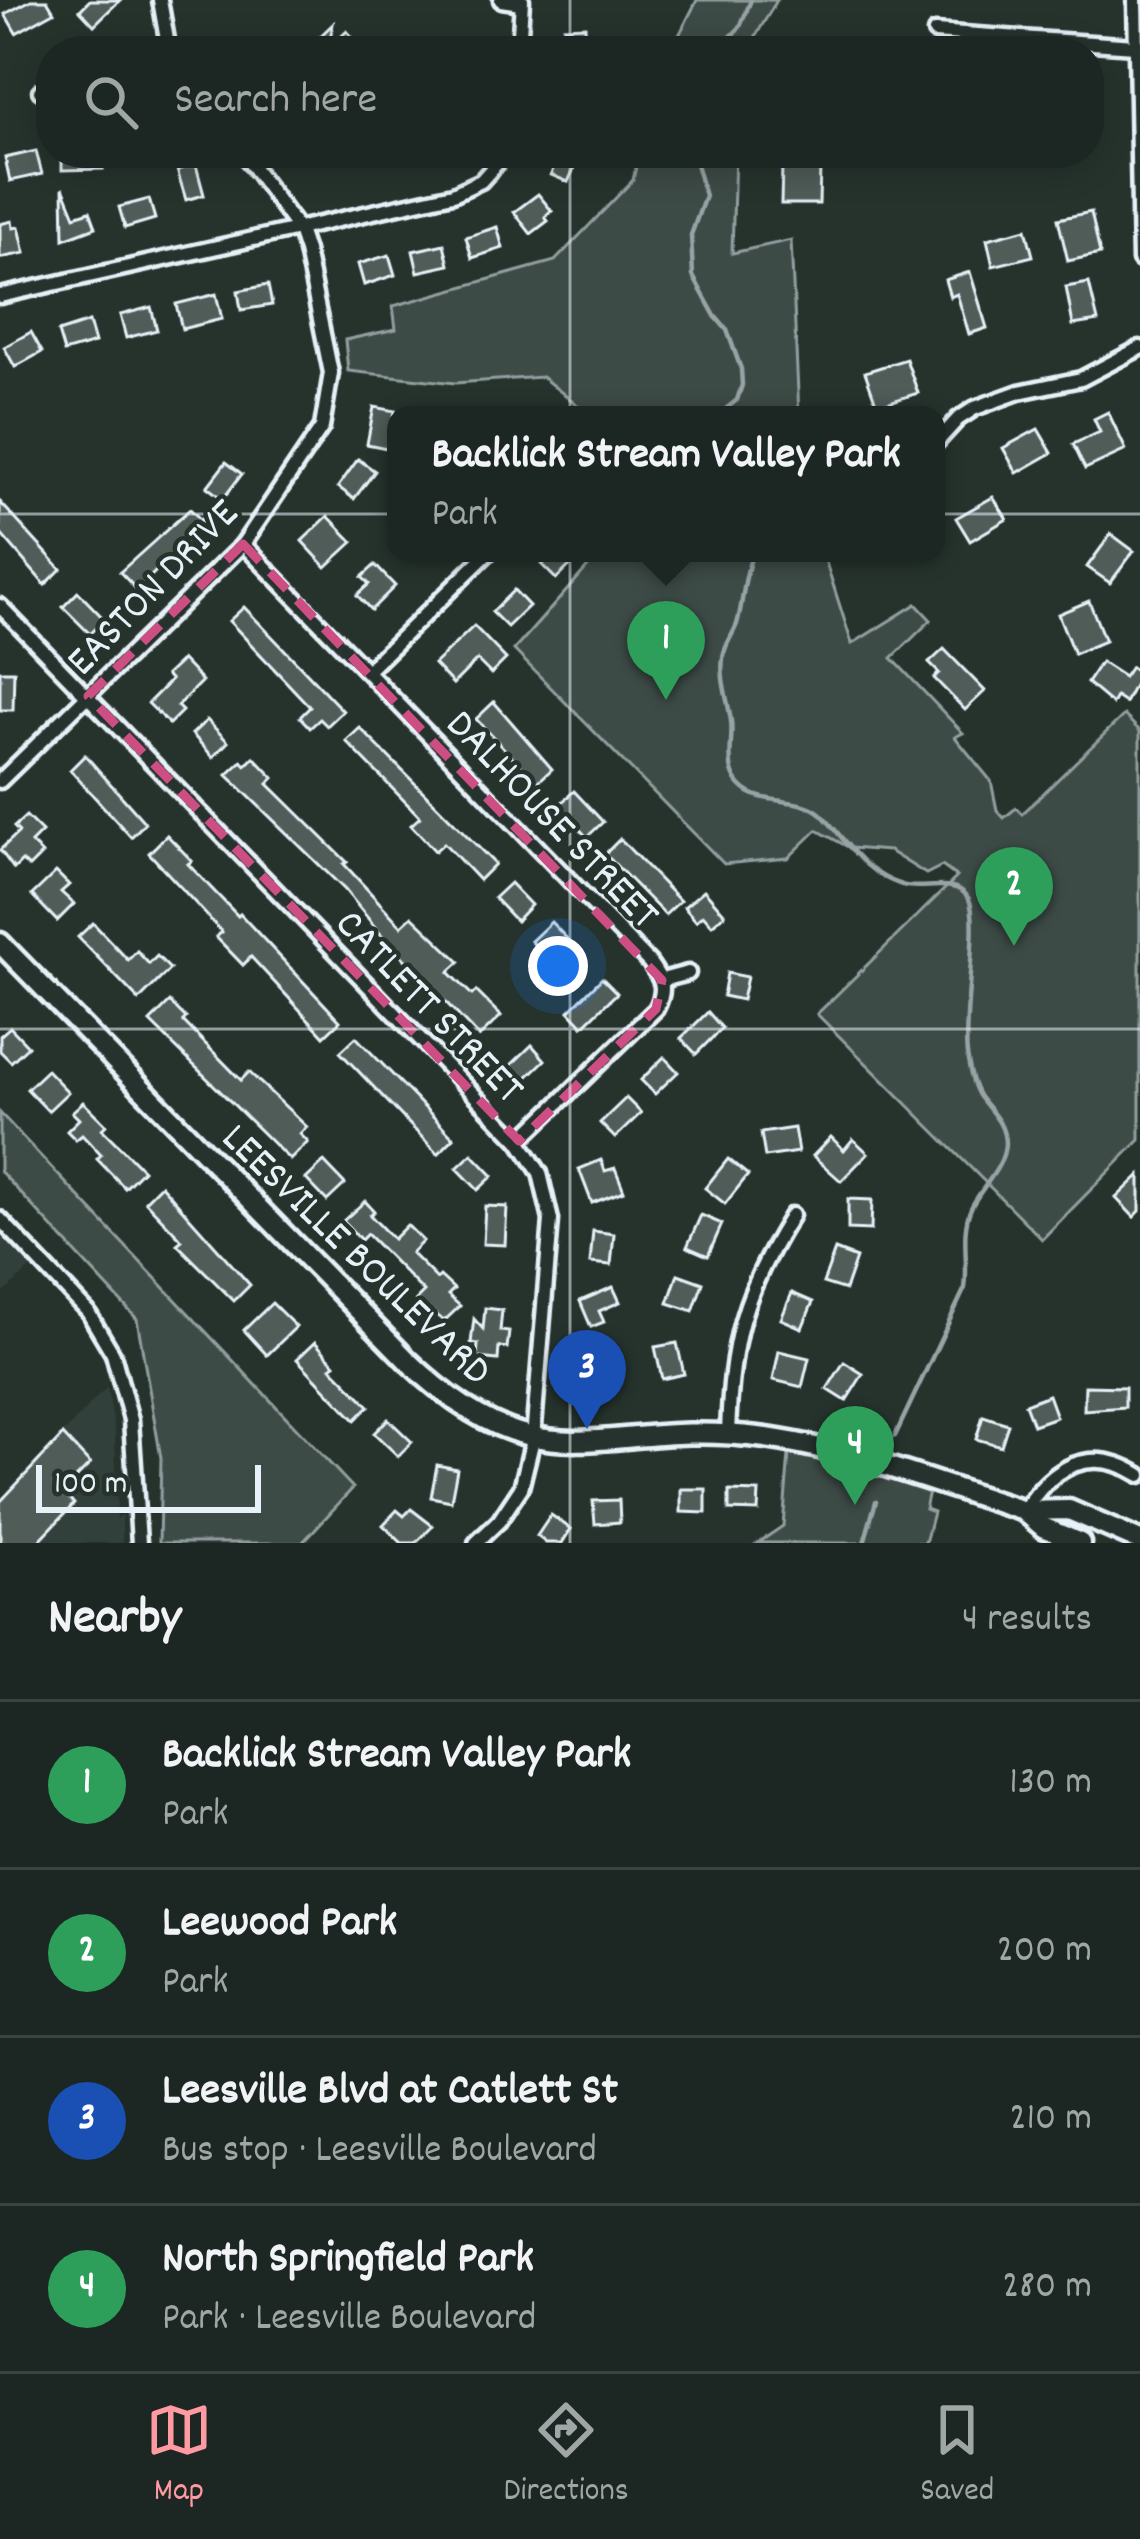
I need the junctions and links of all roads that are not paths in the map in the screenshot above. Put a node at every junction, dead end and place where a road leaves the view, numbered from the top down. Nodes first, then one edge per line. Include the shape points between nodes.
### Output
1 (160, 0) edge
2 (501, 0) edge
3 (1135, 0) edge
4 (521, 2) edge
5 (935, 32) dead end
6 (162, 36) edge
7 (520, 36) edge
8 (992, 36) edge
9 (1104, 44) edge
10 (1135, 46) junction
11 (254, 168) edge
12 (494, 168) edge
13 (299, 230) junction
14 (1140, 260) edge
15 (0, 296) edge
16 (1140, 348) edge
17 (945, 435) edge
18 (244, 544) junction
19 (479, 562) edge
20 (0, 606) edge
21 (368, 670) junction
22 (88, 696) junction
23 (0, 782) edge
24 (0, 943) edge
25 (688, 973) dead end
26 (662, 980) junction
27 (520, 1142) junction
28 (792, 1215) dead end
29 (0, 1219) edge
30 (728, 1434) junction
31 (533, 1439) junction
32 (1140, 1475) edge
33 (1024, 1511) junction
34 (1140, 1541) edge
35 (139, 1543) edge
36 (476, 1543) edge
37 (1079, 1543) edge

1 - 6 street
2 - 4 street
3 - 10 street
4 - 7 street
5 - 8 street
9 - 10 street
10 - 14 street
11 - 13 street, EASTON DRIVE
12 - 13 street via 462,191
13 - 15 street
13 - 18 street, EASTON DRIVE via 329,355 328,412
16 - 17 street via 1096,373 975,407
18 - 21 street, DALHOUSE STREET
18 - 22 street, EASTON DRIVE
19 - 21 street
20 - 22 street, CATLETT STREET
21 - 26 street, DALHOUSE STREET
22 - 23 street, EASTON DRIVE
22 - 27 street, CATLETT STREET
24 - 31 street, LEESVILLE BOULEVARD via 429,1382 493,1425
25 - 26 street
26 - 27 street, DALHOUSE STREET via 656,1009
27 - 31 street, CATLETT STREET via 540,1173 551,1220
28 - 30 street via 740,1317
29 - 35 street via 88,1312 113,1354 131,1420
30 - 31 street, LEESVILLE BOULEVARD
30 - 33 street, LEESVILLE BOULEVARD via 816,1448
31 - 36 street, CATLETT STREET via 521,1488
32 - 33 street via 1109,1462 1070,1466 1047,1479
33 - 34 street, LEESVILLE BOULEVARD via 1069,1510
33 - 37 street, LEESVILLE BOULEVARD

